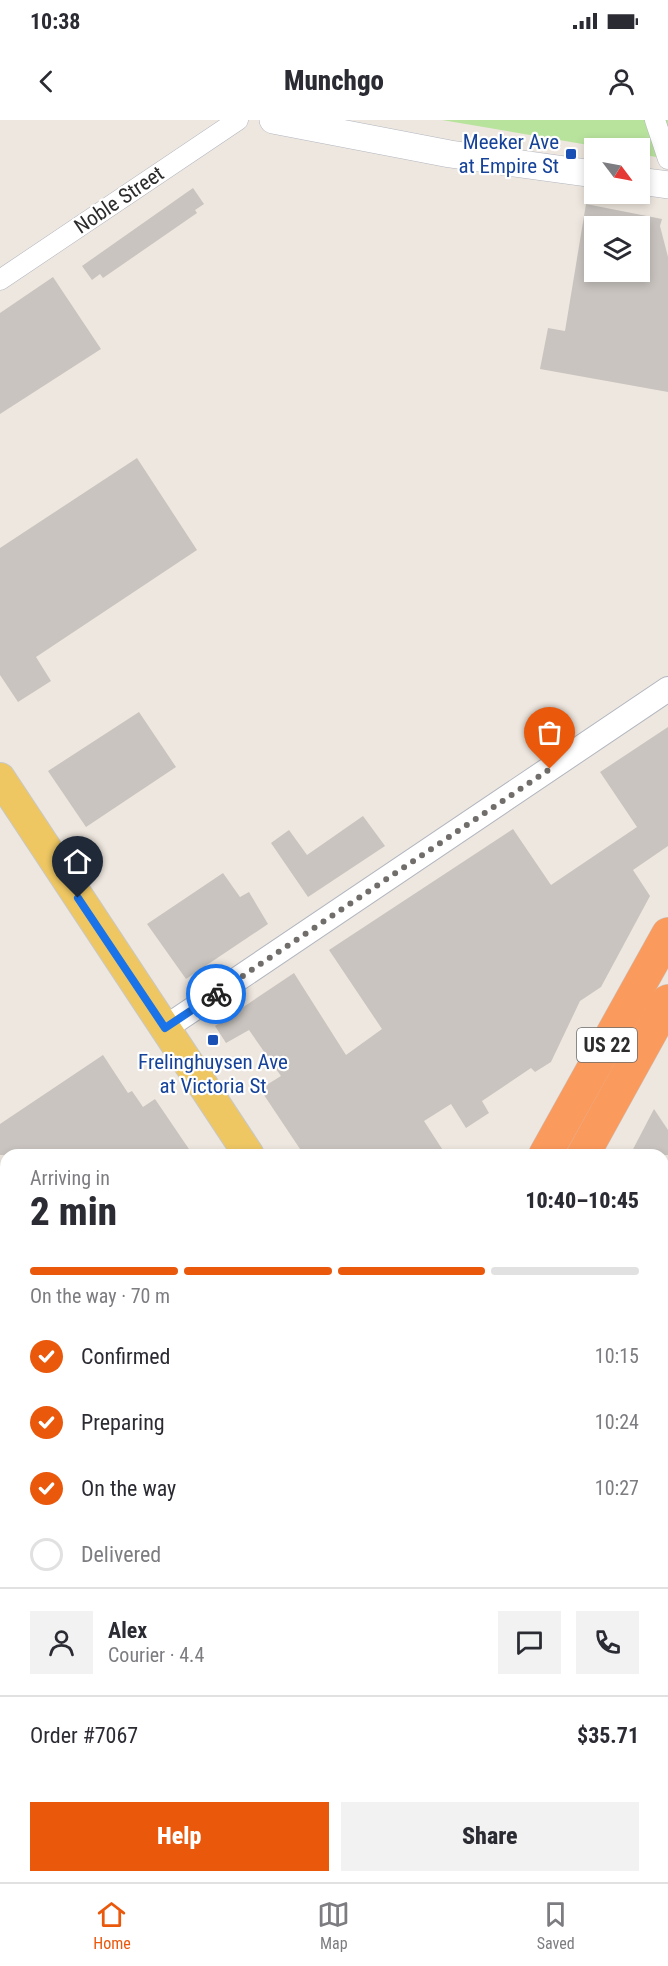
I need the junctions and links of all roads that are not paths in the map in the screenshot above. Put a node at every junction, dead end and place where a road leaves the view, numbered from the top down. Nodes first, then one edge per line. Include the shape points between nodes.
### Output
1 (238, 120) edge
2 (273, 120) edge
3 (656, 120) edge
4 (668, 159) edge
5 (584, 173) edge
6 (650, 183) edge
7 (668, 185) edge
8 (0, 279) edge
9 (668, 689) edge
10 (0, 778) edge
11 (668, 934) edge
12 (668, 1001) edge
13 (165, 1028) junction
14 (245, 1149) edge
15 (549, 1149) edge
16 (586, 1149) edge

1 - 8 street, Noble Street
2 - 5 main road via 450,154
3 - 4 street
6 - 7 main road
9 - 13 street
10 - 13 main road
11 - 15 highway, US 22
12 - 16 highway, US 22
13 - 14 main road

